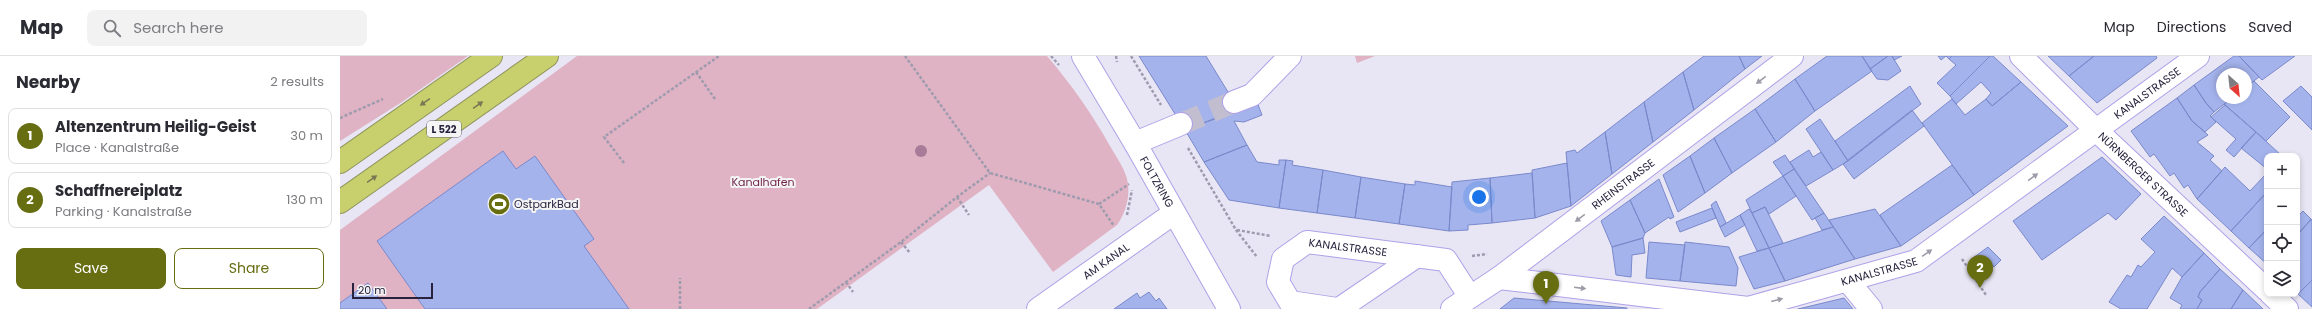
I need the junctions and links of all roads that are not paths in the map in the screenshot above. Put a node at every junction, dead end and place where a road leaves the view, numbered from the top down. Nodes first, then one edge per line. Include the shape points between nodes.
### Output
1 (492, 56) edge
2 (547, 56) edge
3 (1083, 56) edge
4 (1290, 56) edge
5 (1792, 56) edge
6 (2021, 56) edge
7 (2198, 56) edge
8 (1234, 102) tunnel mouth
9 (1178, 125) tunnel mouth
10 (2097, 130) junction
11 (1135, 143) junction
12 (340, 162) edge
13 (340, 202) edge
14 (1174, 212) junction
15 (1417, 256) junction
16 (1499, 278) junction
17 (1848, 281) junction
18 (2264, 287) edge
19 (1470, 297) junction
20 (2274, 297) edge
21 (1038, 309) edge
22 (1229, 309) edge
23 (1338, 309) edge
24 (1452, 309) edge
25 (1871, 309) edge
26 (2287, 309) edge

1 -> 12 highway, L 522
13 -> 2 highway, L 522
3 - 11 street, FOLTZRING
4 - 8 street via 1252,95
5 -> 16 street, RHEINSTRASSE
6 - 10 street, NÜRNBERGER STRASSE
7 - 10 street, KANALSTRASSE
9 - 11 street
17 -> 10 street, KANALSTRASSE via 1916,261
10 - 18 street, NÜRNBERGER STRASSE
11 - 14 street, FOLTZRING
14 - 21 street, AM KANAL
14 - 22 street, FOLTZRING
15 - 19 street, KANALSTRASSE via 1446,260
15 - 23 street, KANALSTRASSE
15 - 23 street, KANALSTRASSE via 1307,242 1283,259 1278,282 1290,302
16 -> 17 street, KANALSTRASSE via 1748,308
16 - 19 street, RHEINSTRASSE
17 - 25 street
19 - 24 street, RHEINSTRASSE
20 - 26 street

